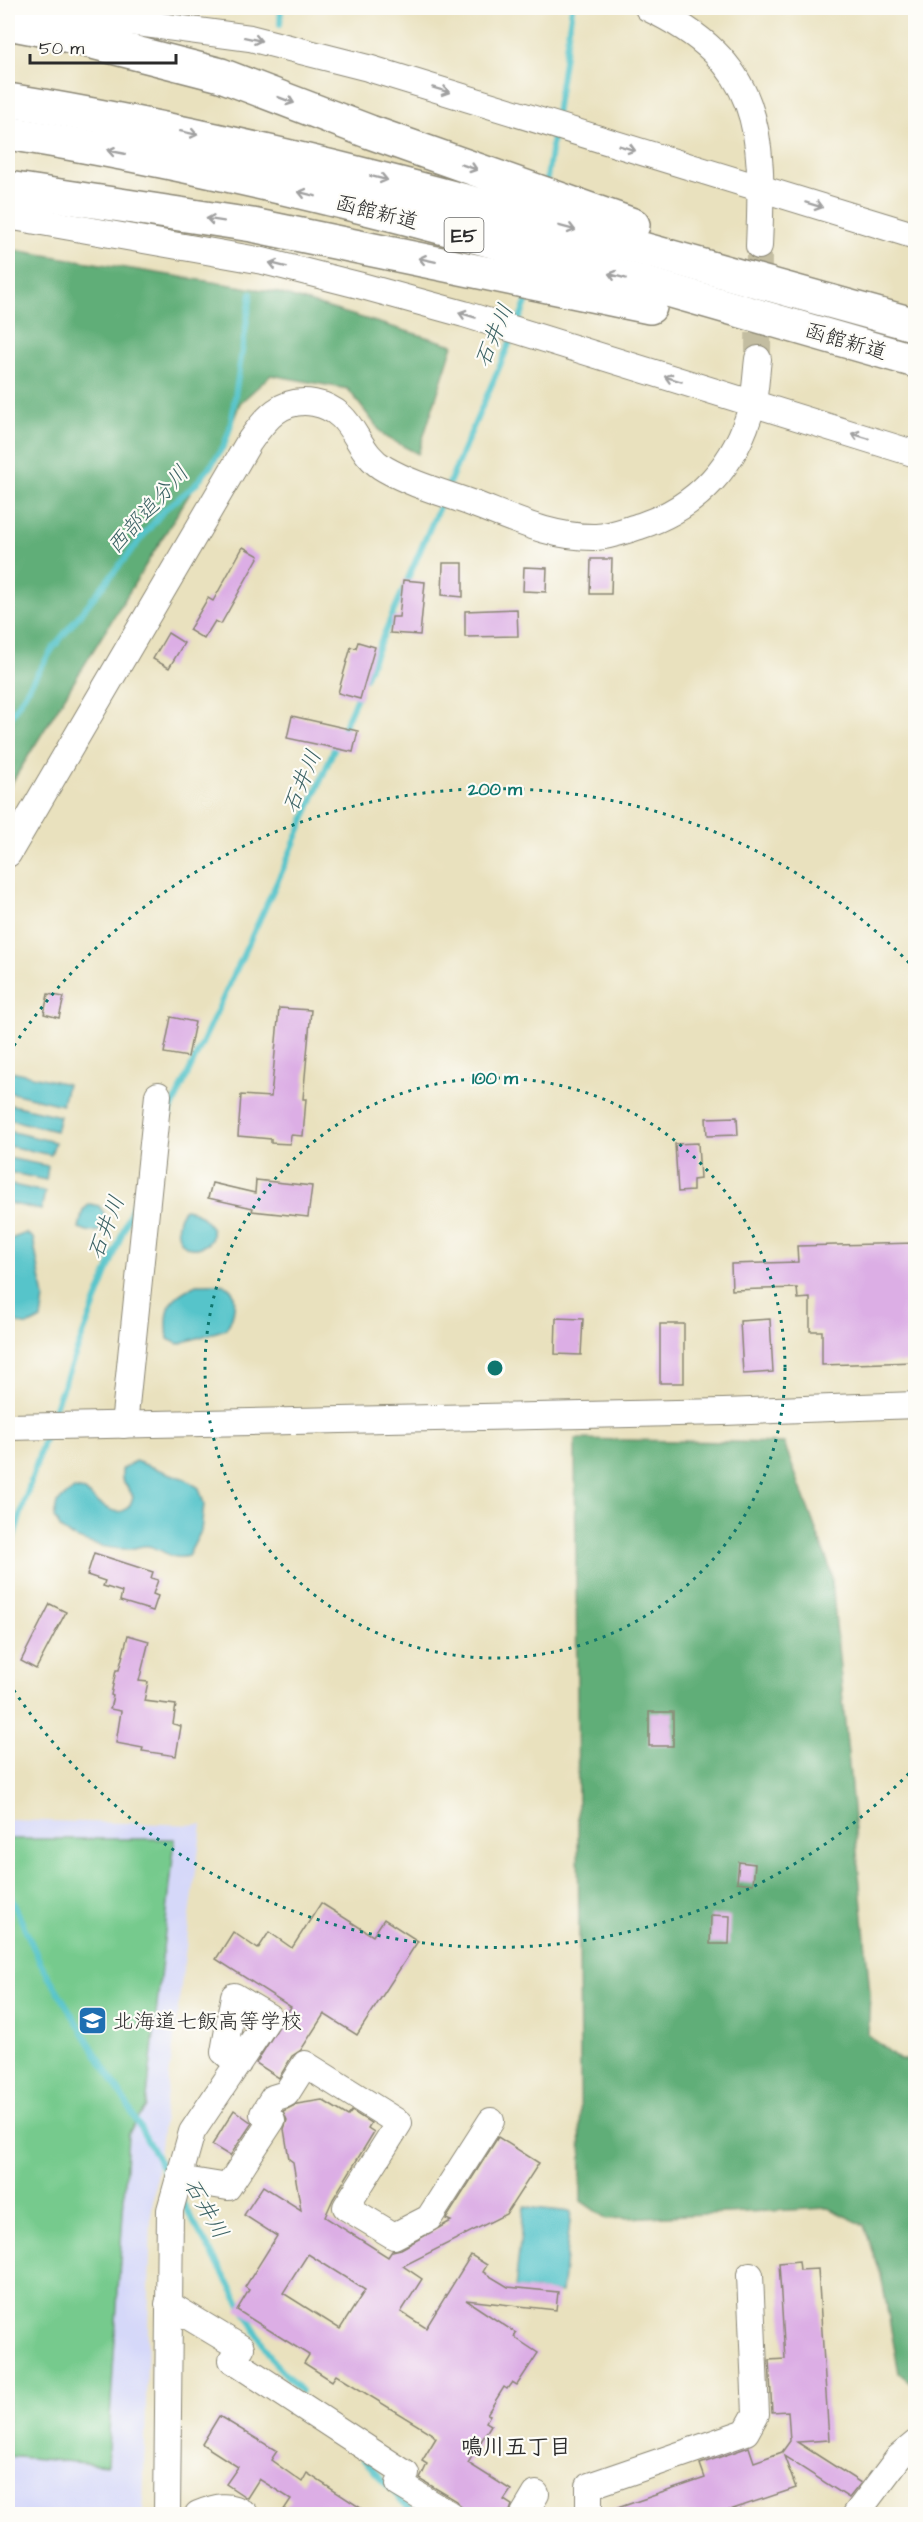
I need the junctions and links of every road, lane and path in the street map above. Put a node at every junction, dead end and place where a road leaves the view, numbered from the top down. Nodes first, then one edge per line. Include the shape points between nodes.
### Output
1 (648, 8) edge
2 (8, 10) edge
3 (8, 23) edge
4 (8, 100) edge
5 (8, 133) edge
6 (8, 188) edge
7 (762, 189) junction
8 (8, 216) edge
9 (915, 236) edge
10 (759, 246) tunnel mouth
11 (858, 310) junction
12 (915, 326) edge
13 (758, 359) tunnel mouth
14 (915, 363) edge
15 (753, 403) junction
16 (915, 454) edge
17 (8, 854) edge
18 (158, 1095) dead end
19 (915, 1405) edge
20 (124, 1425) junction
21 (8, 1427) edge
22 (238, 2064) dead end
23 (491, 2121) dead end
24 (179, 2179) junction
25 (750, 2275) dead end
26 (168, 2304) junction
27 (915, 2443) edge
28 (167, 2514) edge
29 (198, 2514) edge
30 (245, 2514) edge
31 (449, 2514) edge
32 (589, 2514) edge
33 (856, 2514) edge

1 - 7 street via 693,32 717,53 740,83 752,110
2 -> 7 street via 70,14 250,38 368,68
3 -> 11 highway via 221,75
4 -> 11 highway, 函館新道 / E5 via 239,143 414,187
14 -> 5 highway, 函館新道 / E5 via 405,219 231,175
14 -> 6 highway via 263,227
7 -> 9 street
7 - 10 street
15 -> 8 street via 464,314 263,261
11 - 12 highway, 函館新道 / E5
13 - 15 street
16 -> 15 street
15 - 17 street via 742,435 723,467 692,501 662,518 597,537 530,526 429,489 382,468 342,415 329,407 301,402 279,407 263,421 249,442
18 - 20 street
19 - 20 street
20 - 21 street
22 - 24 street via 192,2132
23 - 24 street via 429,2218 394,2236 346,2206 399,2123 305,2064 286,2094 273,2098 263,2114 272,2120 228,2187
24 - 26 street via 170,2210
25 - 32 street via 756,2414 746,2432 589,2486
26 - 28 street
26 - 31 street via 241,2348 232,2360 406,2474 399,2484
27 - 33 street via 899,2457
29 - 30 street via 217,2507 235,2508

